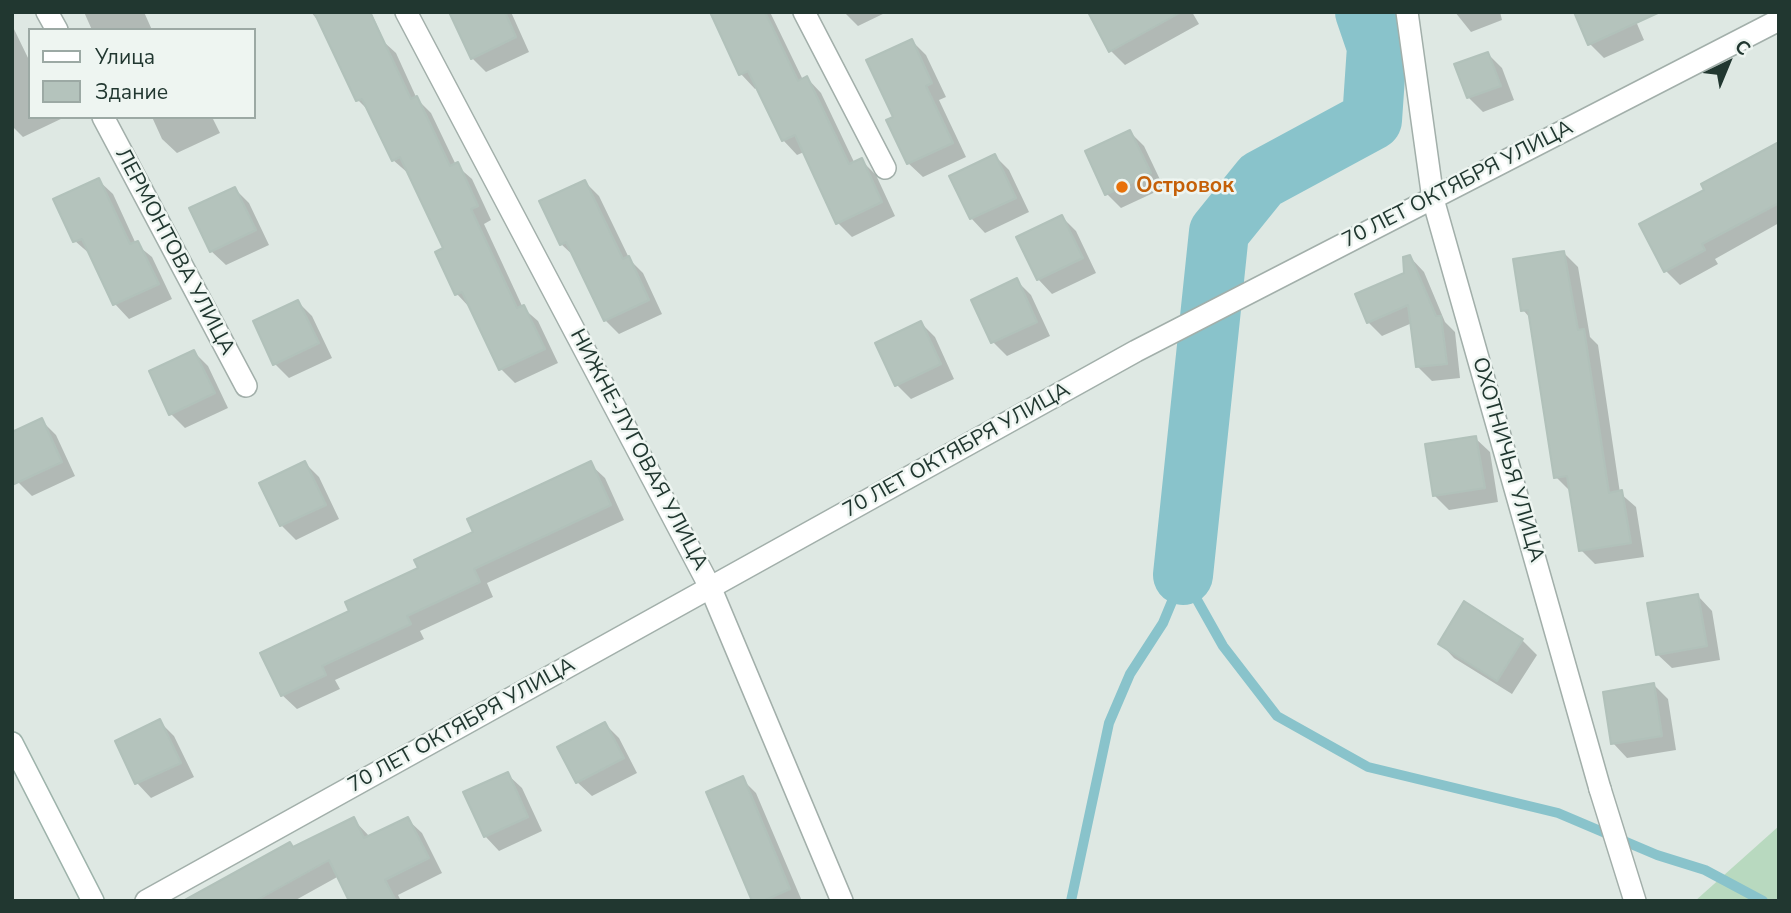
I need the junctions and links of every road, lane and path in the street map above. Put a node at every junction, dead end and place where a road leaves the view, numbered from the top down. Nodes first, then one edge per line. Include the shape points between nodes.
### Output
1 (47, 12) edge
2 (406, 12) edge
3 (804, 12) edge
4 (1407, 12) edge
5 (1779, 20) edge
6 (56, 28) edge
7 (104, 119) edge
8 (885, 168) dead end
9 (1433, 199) junction
10 (246, 386) dead end
11 (711, 589) junction
12 (12, 743) edge
13 (93, 901) edge
14 (146, 901) edge
15 (842, 901) edge
16 (1635, 901) edge

1 - 6 street
2 - 11 street, НИЖНЕ-ЛУГОВАЯ УЛИЦА
3 - 8 street
4 - 9 street, ОХОТНИЧЬЯ УЛИЦА
5 - 9 street, 70 ЛЕТ ОКТЯБРЯ УЛИЦА
7 - 10 street, ЛЕРМОНТОВА УЛИЦА
9 - 11 street, 70 ЛЕТ ОКТЯБРЯ УЛИЦА via 1136,351
9 - 16 street, ОХОТНИЧЬЯ УЛИЦА
11 - 14 street, 70 ЛЕТ ОКТЯБРЯ УЛИЦА
11 - 15 street, НИЖНЕ-ЛУГОВАЯ УЛИЦА
12 - 13 street

